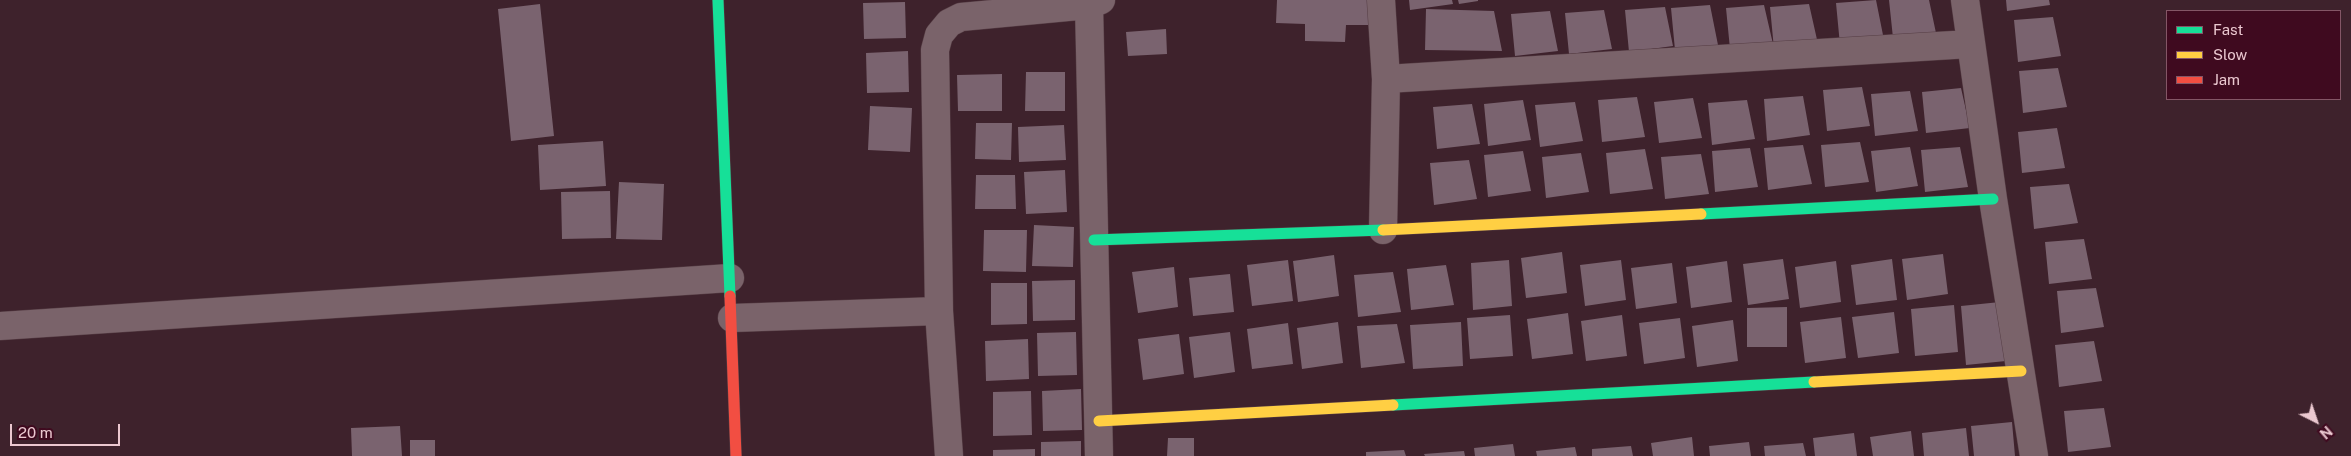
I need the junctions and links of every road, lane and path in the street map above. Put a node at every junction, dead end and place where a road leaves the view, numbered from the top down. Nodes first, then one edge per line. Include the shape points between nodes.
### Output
1 (718, 0) edge
2 (1381, 0) edge
3 (1965, 0) edge
4 (1095, 3) edge
5 (1970, 44) junction
6 (1386, 79) junction
7 (1993, 198) junction
8 (1383, 230) junction
9 (1094, 240) junction
10 (730, 278) junction
11 (939, 311) junction
12 (732, 318) junction
13 (0, 326) edge
14 (2021, 371) junction
15 (1099, 420) junction
16 (736, 456) edge
17 (949, 456) edge
18 (1100, 456) edge
19 (2034, 456) edge

1 - 10 street
2 - 6 street
3 - 5 street
4 - 9 street
4 - 11 street via 961,17 939,35 934,50
5 - 6 street
5 - 7 street
6 - 8 street
7 - 8 street
7 - 14 street
8 - 9 street
9 - 15 street
10 - 12 street
10 - 13 street
11 - 12 street
11 - 17 street
12 - 16 street
14 - 15 street
14 - 19 street
15 - 18 street

